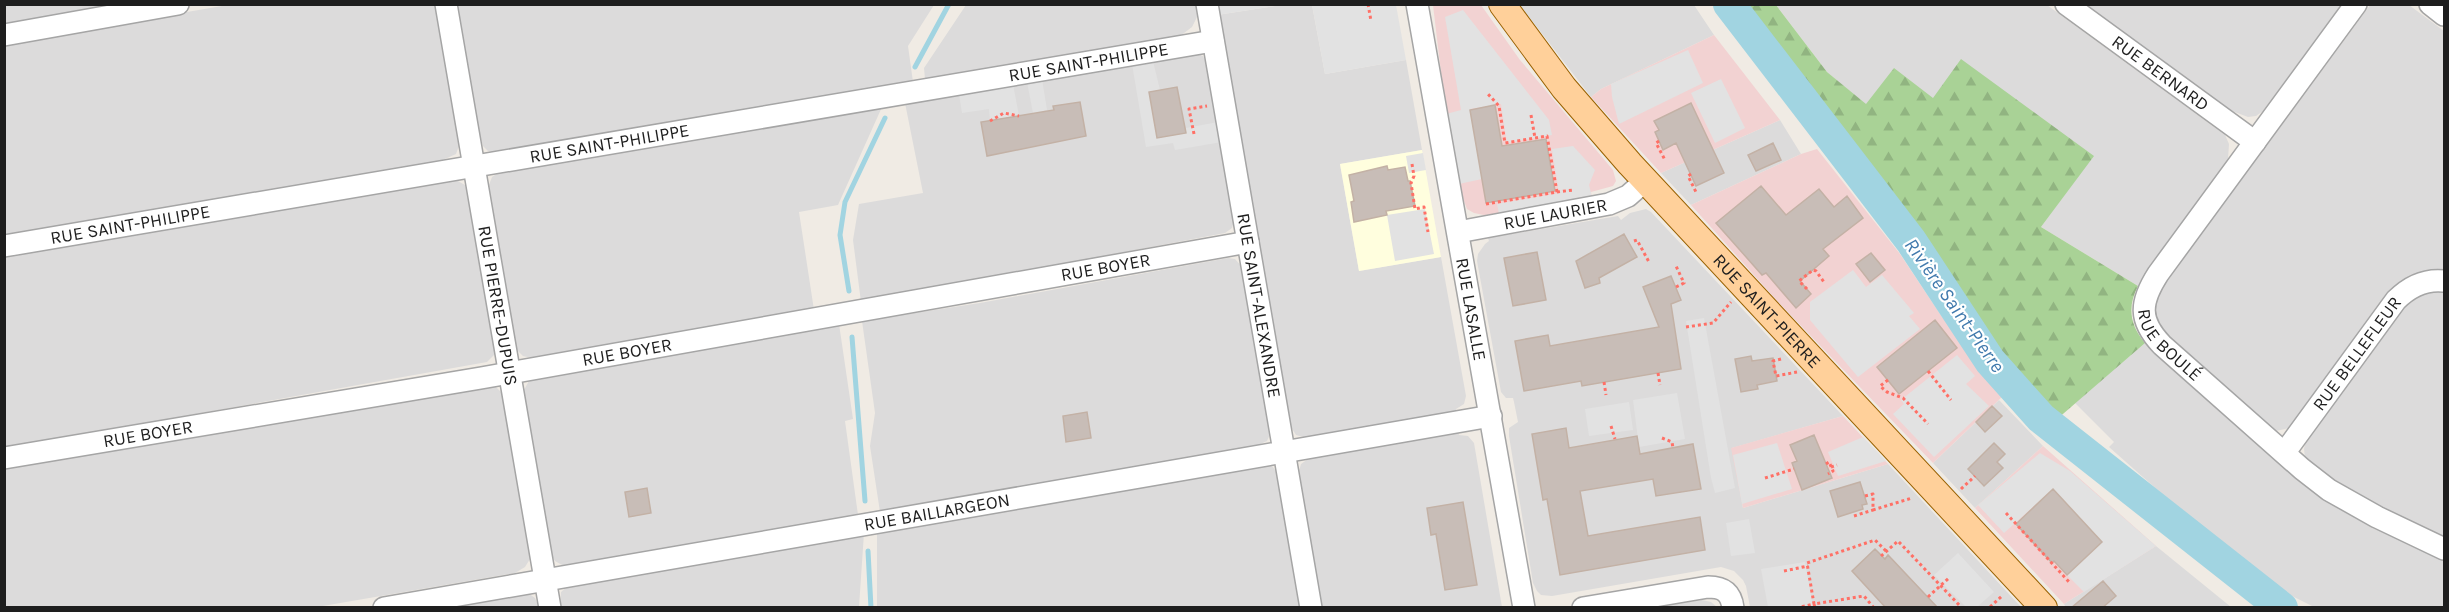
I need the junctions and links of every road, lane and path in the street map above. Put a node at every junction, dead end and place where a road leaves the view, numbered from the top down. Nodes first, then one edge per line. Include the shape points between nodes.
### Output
1 (178, 4) edge
2 (447, 4) edge
3 (1207, 4) edge
4 (1368, 4) edge
5 (1502, 4) edge
6 (2066, 4) edge
7 (2356, 4) edge
8 (2430, 4) edge
9 (1418, 7) edge
10 (2445, 15) edge
11 (1371, 21) dead end
12 (4, 35) edge
13 (1213, 40) junction
14 (1488, 94) dead end
15 (1188, 109) dead end
16 (1531, 115) dead end
17 (1019, 116) dead end
18 (1507, 119) dead end
19 (1501, 120) junction
20 (990, 121) dead end
21 (1194, 134) dead end
22 (1535, 138) junction
23 (1659, 141) dead end
24 (2255, 142) junction
25 (1665, 160) dead end
26 (1412, 164) dead end
27 (474, 166) junction
28 (1691, 174) dead end
29 (1646, 181) junction
30 (1572, 190) dead end
31 (1557, 192) junction
32 (1696, 192) dead end
33 (1486, 204) dead end
34 (1428, 232) dead end
35 (1458, 232) junction
36 (1634, 241) dead end
37 (1248, 242) junction
38 (4, 246) edge
39 (1649, 262) dead end
40 (1676, 266) dead end
41 (2445, 281) edge
42 (1824, 282) dead end
43 (1676, 287) dead end
44 (1807, 289) dead end
45 (1735, 297) dead end
46 (1686, 327) dead end
47 (1773, 361) dead end
48 (1804, 371) dead end
49 (1928, 371) dead end
50 (509, 372) junction
51 (1658, 373) dead end
52 (1888, 380) dead end
53 (1604, 382) dead end
54 (1660, 385) dead end
55 (1606, 394) dead end
56 (1951, 400) dead end
57 (1491, 416) junction
58 (1928, 424) dead end
59 (1611, 426) dead end
60 (1662, 438) dead end
61 (1615, 440) dead end
62 (1673, 448) dead end
63 (1284, 452) junction
64 (2285, 452) junction
65 (4, 458) edge
66 (1826, 464) dead end
67 (1837, 465) dead end
68 (1831, 467) junction
69 (1794, 469) dead end
70 (1828, 474) dead end
71 (1975, 476) dead end
72 (1765, 478) dead end
73 (1916, 490) dead end
74 (1957, 493) dead end
75 (1865, 496) dead end
76 (1873, 510) junction
77 (2006, 513) dead end
78 (1854, 516) dead end
79 (2445, 549) edge
80 (1886, 551) junction
81 (1881, 556) dead end
82 (1808, 567) junction
83 (1784, 571) dead end
84 (1950, 577) dead end
85 (545, 580) junction
86 (2070, 583) dead end
87 (1940, 585) junction
88 (2009, 590) dead end
89 (1928, 597) dead end
90 (1814, 606) edge
91 (1990, 607) edge
92 (384, 608) edge
93 (550, 608) edge
94 (1311, 608) edge
95 (1524, 608) edge
96 (1583, 608) edge
97 (1733, 608) edge
98 (1796, 608) edge
99 (1874, 608) edge
100 (1962, 608) edge
101 (2044, 608) edge

1 - 12 street
2 - 27 street, RUE PIERRE-DUPUIS
3 - 13 street, RUE SAINT-ALEXANDRE
4 - 11 path
5 - 29 main road, RUE SAINT-PIERRE via 1564,88
6 - 24 street, RUE BERNARD
7 - 24 street, RUE BOULÉ
8 - 10 street
9 - 35 street, RUE LASALLE
13 - 27 street, RUE SAINT-PHILIPPE
13 - 37 street, RUE SAINT-ALEXANDRE
14 - 19 path via 1499,106
15 - 21 path
16 - 22 path
17 - 20 path via 1004,112
18 - 19 path
19 - 22 path via 1505,144
22 - 31 path via 1547,136
23 - 25 path via 1656,143
24 - 64 street, RUE BOULÉ via 2158,274 2144,306 2150,330 2162,345
26 - 34 path via 1414,206 1424,207
27 - 38 street, RUE SAINT-PHILIPPE
27 - 50 street, RUE PIERRE-DUPUIS
28 - 32 path via 1688,176
29 - 35 street, RUE LAURIER via 1628,196 1609,204
29 - 101 main road, RUE SAINT-PIERRE
30 - 31 path
31 - 33 path
35 - 57 street, RUE LASALLE
36 - 39 path via 1637,240
37 - 50 street, RUE BOYER
37 - 63 street, RUE SAINT-ALEXANDRE
40 - 43 path via 1684,284
41 - 64 street, RUE BELLEFLEUR via 2416,285 2396,300
42 - 44 path via 1813,270 1799,281
45 - 46 path via 1713,323
47 - 48 path via 1776,376
49 - 56 path
50 - 65 street, RUE BOYER
50 - 85 street, RUE PIERRE-DUPUIS
51 - 54 path
52 - 58 path via 1880,387 1903,398
53 - 55 path
57 - 63 street, RUE BAILLARGEON
57 - 95 street, RUE LASALLE
59 - 61 path
60 - 62 path via 1672,442
63 - 85 street, RUE BAILLARGEON
63 - 94 street, RUE SAINT-ALEXANDRE
64 - 79 street, RUE BOULÉ via 2307,474 2351,503
66 - 68 path via 1829,462
67 - 68 path
68 - 70 path via 1833,471
69 - 72 path
71 - 74 path
73 - 76 path via 1911,500
75 - 76 path via 1873,494
76 - 78 path
77 - 86 path
80 - 81 path
80 - 82 path via 1875,540 1808,563
80 - 87 path via 1898,541
82 - 83 path
82 - 90 path
84 - 87 path
85 - 92 street, RUE BAILLARGEON
85 - 93 street, RUE PIERRE-DUPUIS
87 - 89 path
87 - 100 path
88 - 91 path
90 - 98 path
90 - 99 path via 1864,596
96 - 97 street via 1708,587 1728,592

